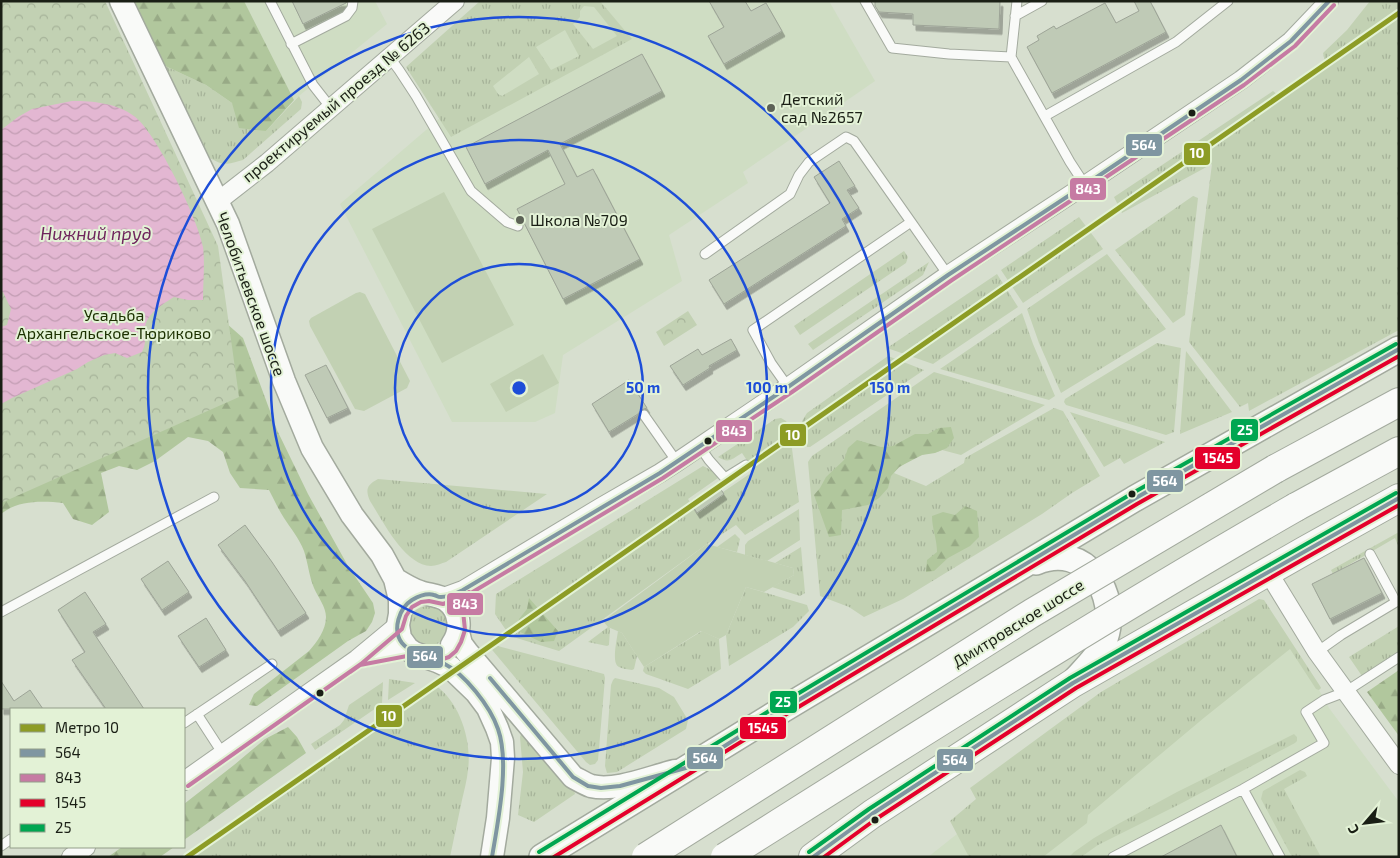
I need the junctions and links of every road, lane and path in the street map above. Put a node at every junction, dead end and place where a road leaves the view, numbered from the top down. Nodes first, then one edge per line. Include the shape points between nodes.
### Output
1 (122, 1) edge
2 (270, 1) edge
3 (353, 1) edge
4 (455, 1) edge
5 (865, 1) edge
6 (1017, 1) edge
7 (1042, 1) edge
8 (1228, 1) edge
9 (1329, 1) edge
10 (1015, 16) junction
11 (292, 44) junction
12 (1011, 57) junction
13 (390, 58) junction
14 (331, 108) junction
15 (1045, 116) junction
16 (1085, 185) junction
17 (217, 202) junction
18 (911, 222) junction
19 (518, 226) dead end
20 (705, 254) dead end
21 (948, 275) junction
22 (1399, 349) edge
23 (788, 388) junction
24 (1399, 402) edge
25 (644, 415) dead end
26 (700, 447) junction
27 (1399, 451) edge
28 (678, 462) junction
29 (746, 465) dead end
30 (214, 497) dead end
31 (1399, 498) edge
32 (1370, 554) dead end
33 (1268, 572) junction
34 (1009, 574) junction
35 (395, 579) junction
36 (463, 590) junction
37 (435, 596) junction
38 (1, 612) edge
39 (399, 620) junction
40 (458, 623) junction
41 (414, 652) junction
42 (1317, 652) junction
43 (1399, 657) edge
44 (357, 660) junction
45 (272, 664) dead end
46 (1073, 683) junction
47 (1345, 692) junction
48 (197, 714) junction
49 (185, 722) edge
50 (223, 754) junction
51 (1397, 760) edge
52 (693, 766) junction
53 (185, 780) edge
54 (1243, 789) junction
55 (84, 848) edge
56 (71, 857) edge
57 (492, 857) edge
58 (542, 857) edge
59 (646, 857) edge
60 (726, 857) edge
61 (813, 857) edge
62 (1113, 857) edge
63 (1280, 857) edge

1 - 17 street, Челобитьевское шоссе
2 - 11 lane
3 - 11 lane via 346,16
4 - 13 street, проектируемый проезд № 6263
5 - 12 lane via 892,48
6 - 10 lane
7 - 10 lane
8 - 15 lane via 1176,42
9 - 16 street via 1277,53
10 - 12 lane
11 - 14 lane via 313,85
12 - 15 lane
13 - 14 street, проектируемый проезд № 6263
13 - 19 lane via 471,191 507,222
14 - 17 street, проектируемый проезд № 6263
15 - 16 lane
16 - 21 street
17 - 35 street, Челобитьевское шоссе via 312,448
18 - 20 lane via 854,140 846,137 809,162 790,194
18 - 21 lane
18 - 23 lane via 753,330
21 - 23 street
22 - 34 main road
23 - 26 street
24 - 59 highway, Дмитровское шоссе, bridge via 1275,469 1032,613
25 - 28 lane
26 - 28 street
26 - 29 lane via 724,478
27 - 60 highway, bridge via 1210,556
28 - 36 street
30 - 38 lane
31 - 33 highway
32 - 42 lane via 1396,602
33 - 42 street
33 - 46 highway
34 - 46 main road via 1040,560 1063,556 1083,564 1100,583 1108,609 1105,639 1098,654
34 - 52 main road
35 - 37 street
35 - 39 street, Челобитьевское шоссе via 400,600
36 - 37 street
36 - 40 street
37 - 39 street via 419,596 409,602
37 - 40 street via 453,607
39 - 41 street, Челобитьевское шоссе via 400,638
39 - 44 street
40 - 41 street via 453,644 444,652 433,656
40 - 52 street via 461,644 573,777 588,786 601,788
41 - 44 street
41 - 57 street via 450,667 476,692 497,728 502,742 503,772
42 - 47 street
43 - 47 lane
44 - 50 street
45 - 48 lane
46 - 61 highway via 872,814
47 - 51 street
47 - 54 lane via 1306,712 1324,743
48 - 49 lane
48 - 50 lane
50 - 53 street
52 - 58 main road
54 - 62 lane
54 - 63 lane
55 - 56 street

